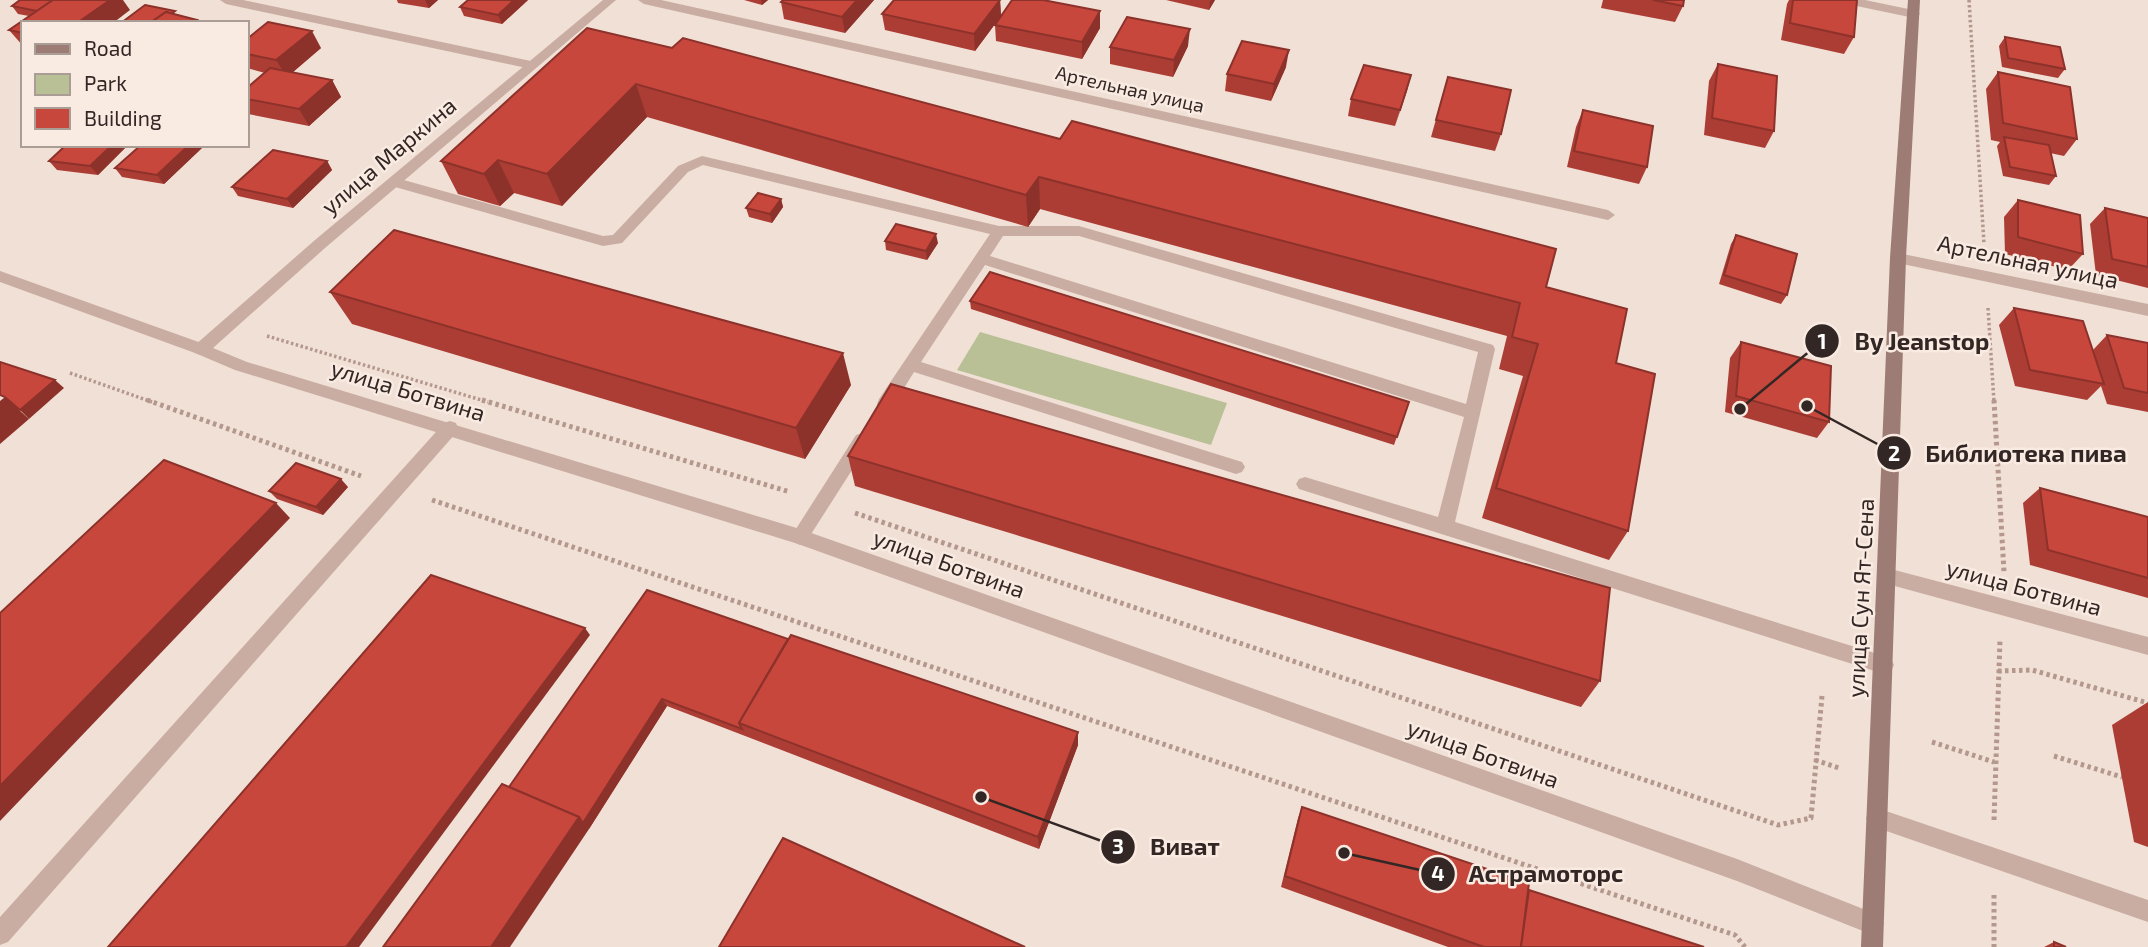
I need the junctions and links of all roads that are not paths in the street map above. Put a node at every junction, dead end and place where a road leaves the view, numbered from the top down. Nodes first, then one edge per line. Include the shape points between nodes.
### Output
1 (226, 0) edge
2 (610, 0) edge
3 (644, 0) edge
4 (1847, 0) edge
5 (1914, 7) edge
6 (531, 65) junction
7 (393, 182) junction
8 (1608, 215) dead end
9 (999, 231) junction
10 (981, 258) junction
11 (1898, 258) junction
12 (0, 276) edge
13 (2148, 310) edge
14 (201, 349) junction
15 (909, 365) junction
16 (1473, 413) junction
17 (450, 428) junction
18 (1236, 467) dead end
19 (1305, 484) dead end
20 (1445, 526) junction
21 (800, 537) junction
22 (1887, 576) junction
23 (2148, 646) edge
24 (1884, 665) junction
25 (1877, 818) junction
26 (2148, 911) edge
27 (1873, 924) junction
28 (0, 934) edge
29 (1872, 947) edge

1 - 6 street
2 - 6 street, улица Маркина
3 - 8 street, Артельная улица
4 - 5 street
5 - 11 main road, улица Сун Ят-Сена
6 - 7 street, улица Маркина
7 - 9 street via 603,240 617,239 683,169 702,160
7 - 14 street, улица Маркина
9 - 10 street
9 - 16 street via 1079,231 1488,349
10 - 15 street
10 - 16 street
11 - 13 street, Артельная улица
11 - 22 main road, улица Сун Ят-Сена
12 - 14 street, улица Ботвина
14 - 17 street, улица Ботвина via 241,366
15 - 18 street
15 - 21 street
16 - 20 street
17 - 21 street, улица Ботвина
17 - 28 street
19 - 20 street
20 - 24 street
21 - 27 street, улица Ботвина via 1737,870
22 - 23 street, улица Ботвина
22 - 24 main road, улица Сун Ят-Сена
24 - 25 main road, улица Сун Ят-Сена
25 - 26 street
25 - 27 main road, улица Сун Ят-Сена
27 - 29 main road, улица Сун Ят-Сена

